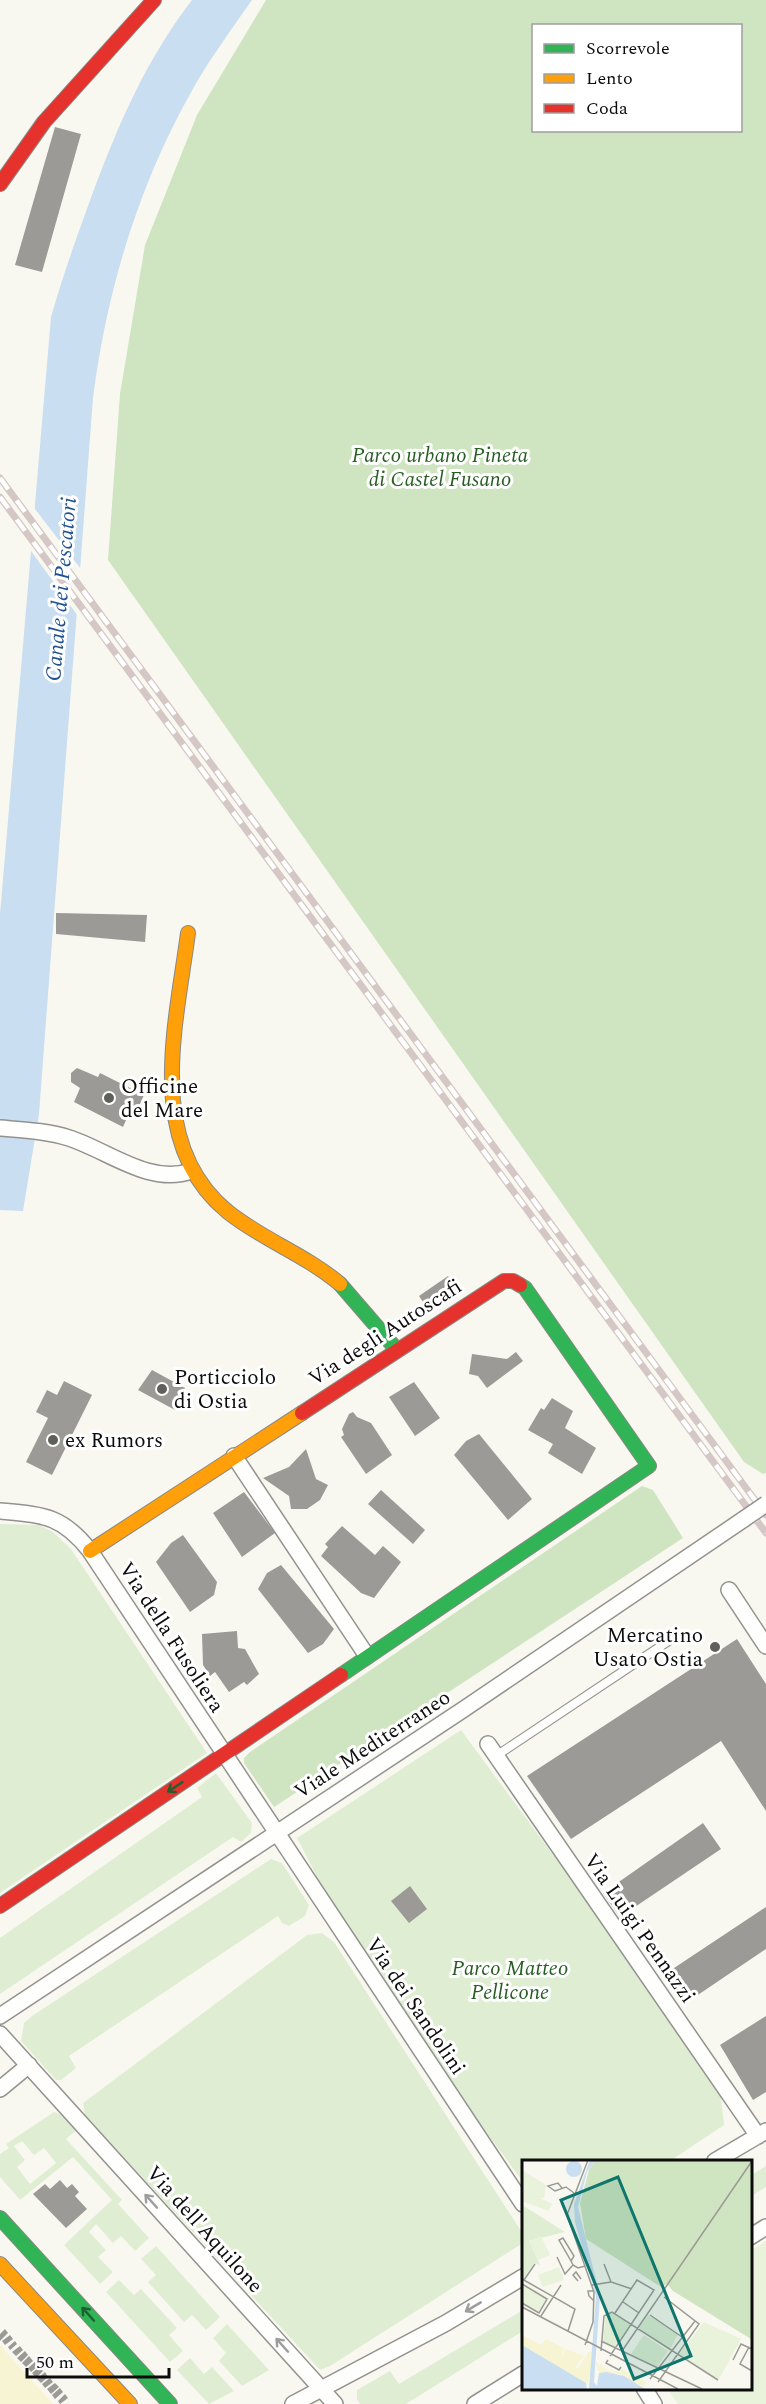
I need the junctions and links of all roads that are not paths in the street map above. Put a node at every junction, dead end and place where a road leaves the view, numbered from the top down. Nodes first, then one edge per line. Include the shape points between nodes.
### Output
1 (154, 0) edge
2 (0, 184) edge
3 (188, 933) dead end
4 (0, 1128) edge
5 (191, 1171) junction
6 (397, 1350) junction
7 (234, 1456) junction
8 (766, 1504) edge
9 (0, 1511) edge
10 (90, 1551) junction
11 (729, 1590) dead end
12 (676, 1636) dead end
13 (766, 1646) edge
14 (367, 1656) junction
15 (492, 1750) joint
16 (223, 1754) junction
17 (276, 1832) junction
18 (0, 1906) edge
19 (0, 2016) edge
20 (0, 2034) edge
21 (29, 2065) junction
22 (0, 2089) edge
23 (762, 2133) edge
24 (717, 2160) edge
25 (522, 2202) edge
26 (0, 2218) edge
27 (766, 2227) edge
28 (751, 2235) edge
29 (0, 2264) edge
30 (522, 2278) edge
31 (522, 2375) edge
32 (321, 2388) junction
33 (645, 2389) edge
34 (130, 2404) edge
35 (170, 2404) edge
36 (293, 2404) edge
37 (335, 2404) edge
38 (476, 2404) edge
39 (654, 2404) edge

1 - 2 street via 49,116
3 - 5 street via 173,1064 177,1129
4 - 5 street via 77,1140 157,1174
5 - 6 street via 235,1216 341,1285
6 - 7 street, Via degli Autoscafi
6 - 14 street, Via degli Autoscafi via 500,1282 518,1283 649,1466
7 - 10 street, Via degli Autoscafi
7 - 14 street
8 - 17 street, Viale Mediterraneo, bridge
9 - 10 street, Via della Fusoliera via 56,1519 73,1530
10 - 16 street, Via della Fusoliera
11 - 13 street
12 - 15 lane
14 - 16 street
15 - 23 street, Via Luigi Pennazzi
16 - 17 street, Via della Fusoliera
16 -> 18 street
17 - 19 street, Viale Mediterraneo
17 - 25 street, Via dei Sandolini
20 - 21 street, Via dell'Aquilone
21 - 22 street
32 -> 21 street, Via dell'Aquilone
23 - 24 street
35 -> 26 street
27 - 28 street
29 - 34 street
30 -> 32 street via 446,2323
31 - 38 street
32 - 36 street
32 - 37 street, Via dell'Aquilone
33 - 39 street

